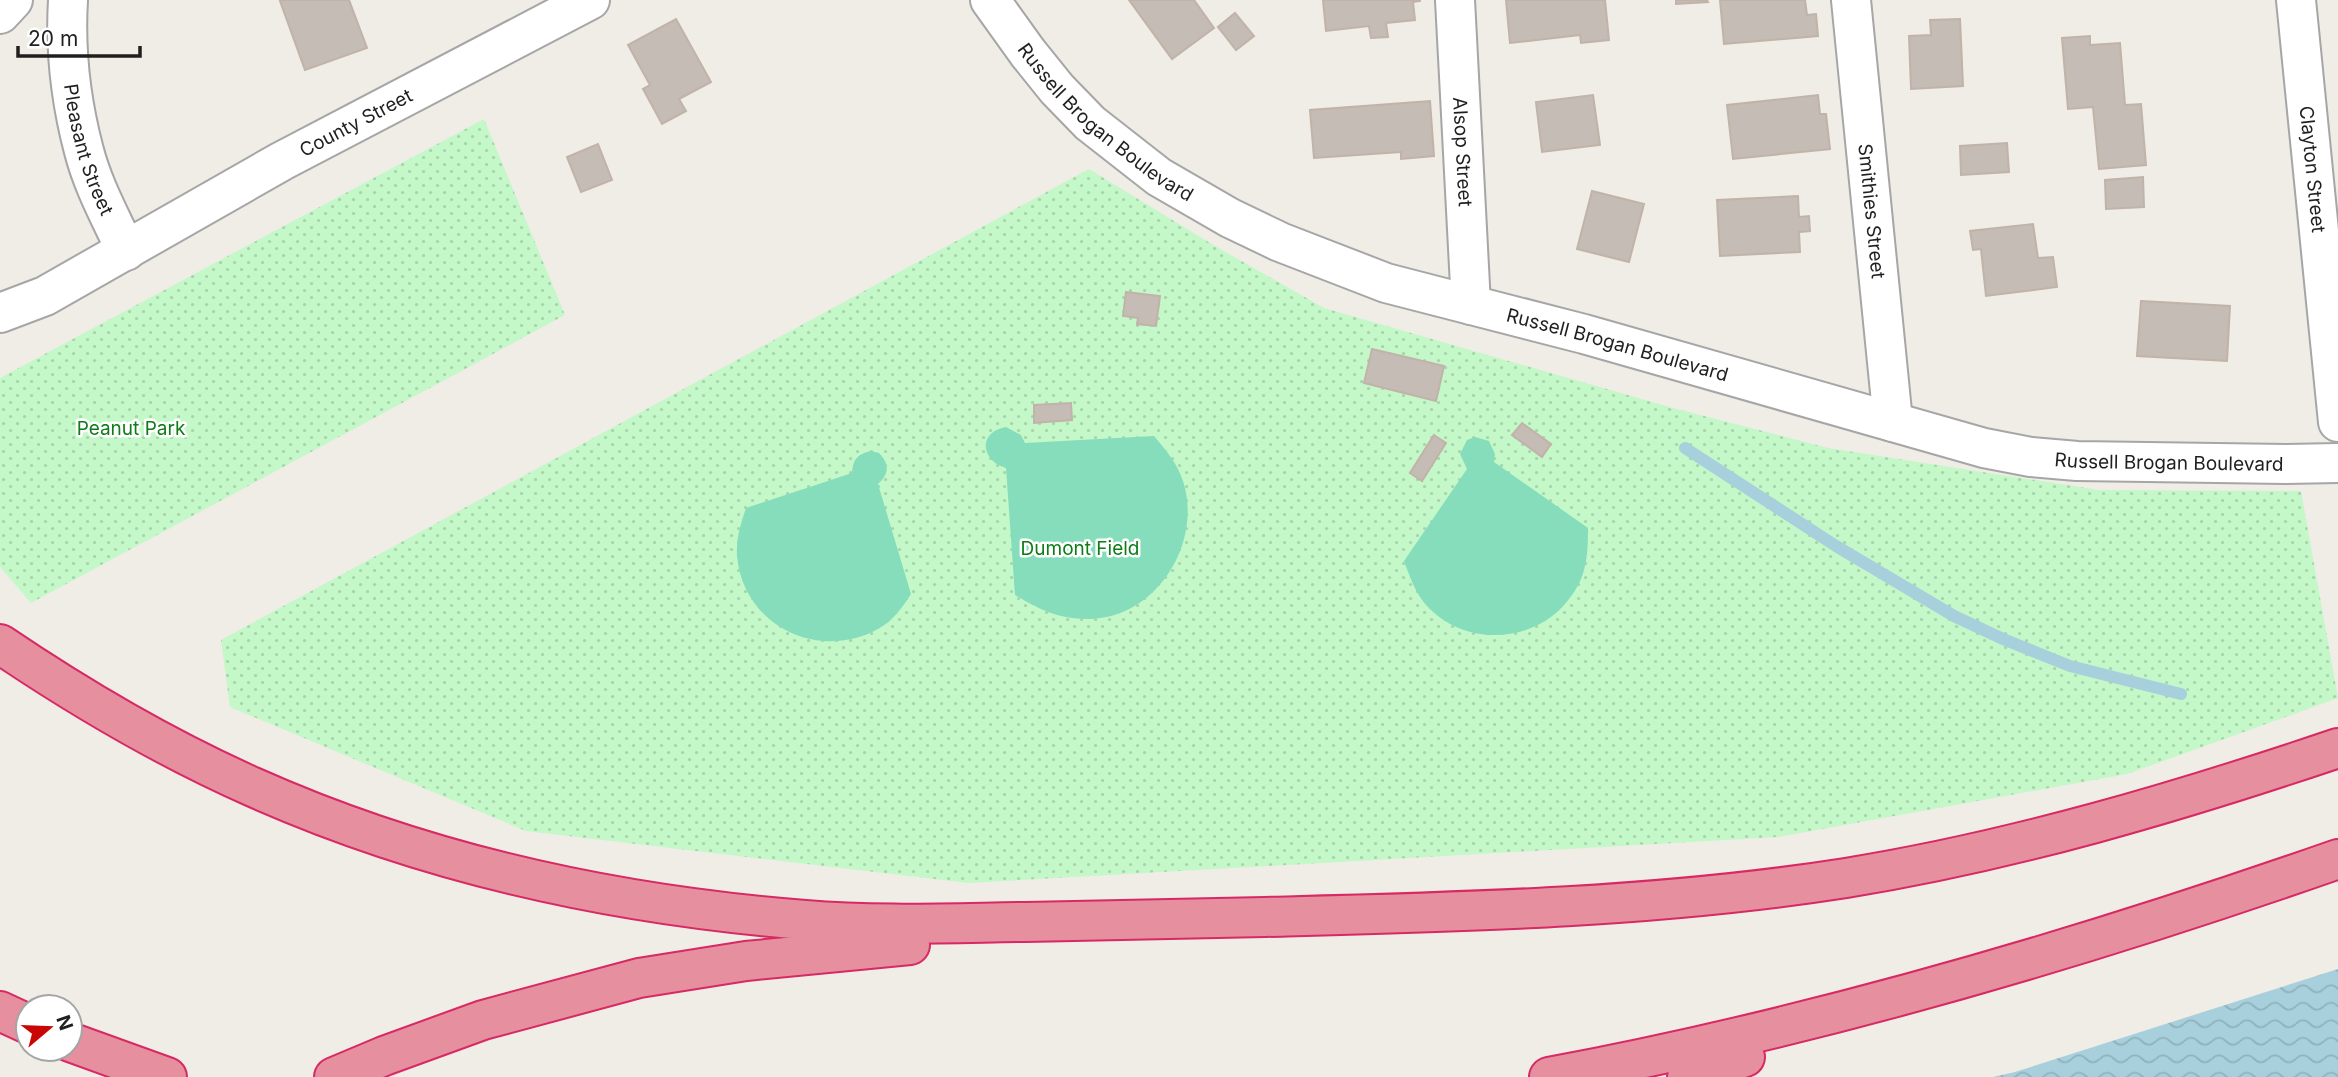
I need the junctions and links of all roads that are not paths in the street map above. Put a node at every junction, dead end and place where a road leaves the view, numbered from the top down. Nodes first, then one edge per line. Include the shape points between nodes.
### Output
1 (13, 0) edge
2 (68, 0) edge
3 (590, 0) edge
4 (990, 0) edge
5 (1455, 0) edge
6 (1851, 0) edge
7 (2297, 0) edge
8 (0, 14) edge
9 (126, 251) junction
10 (1471, 305) junction
11 (0, 313) edge
12 (1893, 422) junction
13 (2338, 422) edge
14 (2338, 463) edge
15 (0, 644) edge
16 (2338, 748) edge
17 (2338, 859) edge
18 (1212, 919) junction
19 (1913, 993) junction
20 (84, 1047) edge
21 (154, 1073) edge
22 (334, 1077) edge
23 (1549, 1077) edge
24 (1687, 1077) edge

1 - 8 street
2 - 9 street, Pleasant Street via 69,65 82,142 99,194
3 - 9 street, County Street via 282,161
4 - 10 street, Russell Brogan Boulevard via 1028,53 1090,123 1158,177 1280,242 1386,283
5 - 10 street, Alsop Street
6 - 12 street, Smithies Street
7 - 13 street, Clayton Street
9 - 11 street, County Street via 46,296
10 - 12 street, Russell Brogan Boulevard
12 - 14 street, Russell Brogan Boulevard via 2031,457 2124,463
15 - 18 highway via 102,709 254,788 420,850 531,880 639,901 806,920
16 - 18 highway via 2065,830 1923,864 1778,888 1608,904
17 - 19 highway via 2129,929
18 - 22 highway via 800,955 639,978 483,1020
19 - 23 highway via 1688,1049
19 - 24 highway
20 - 21 highway

